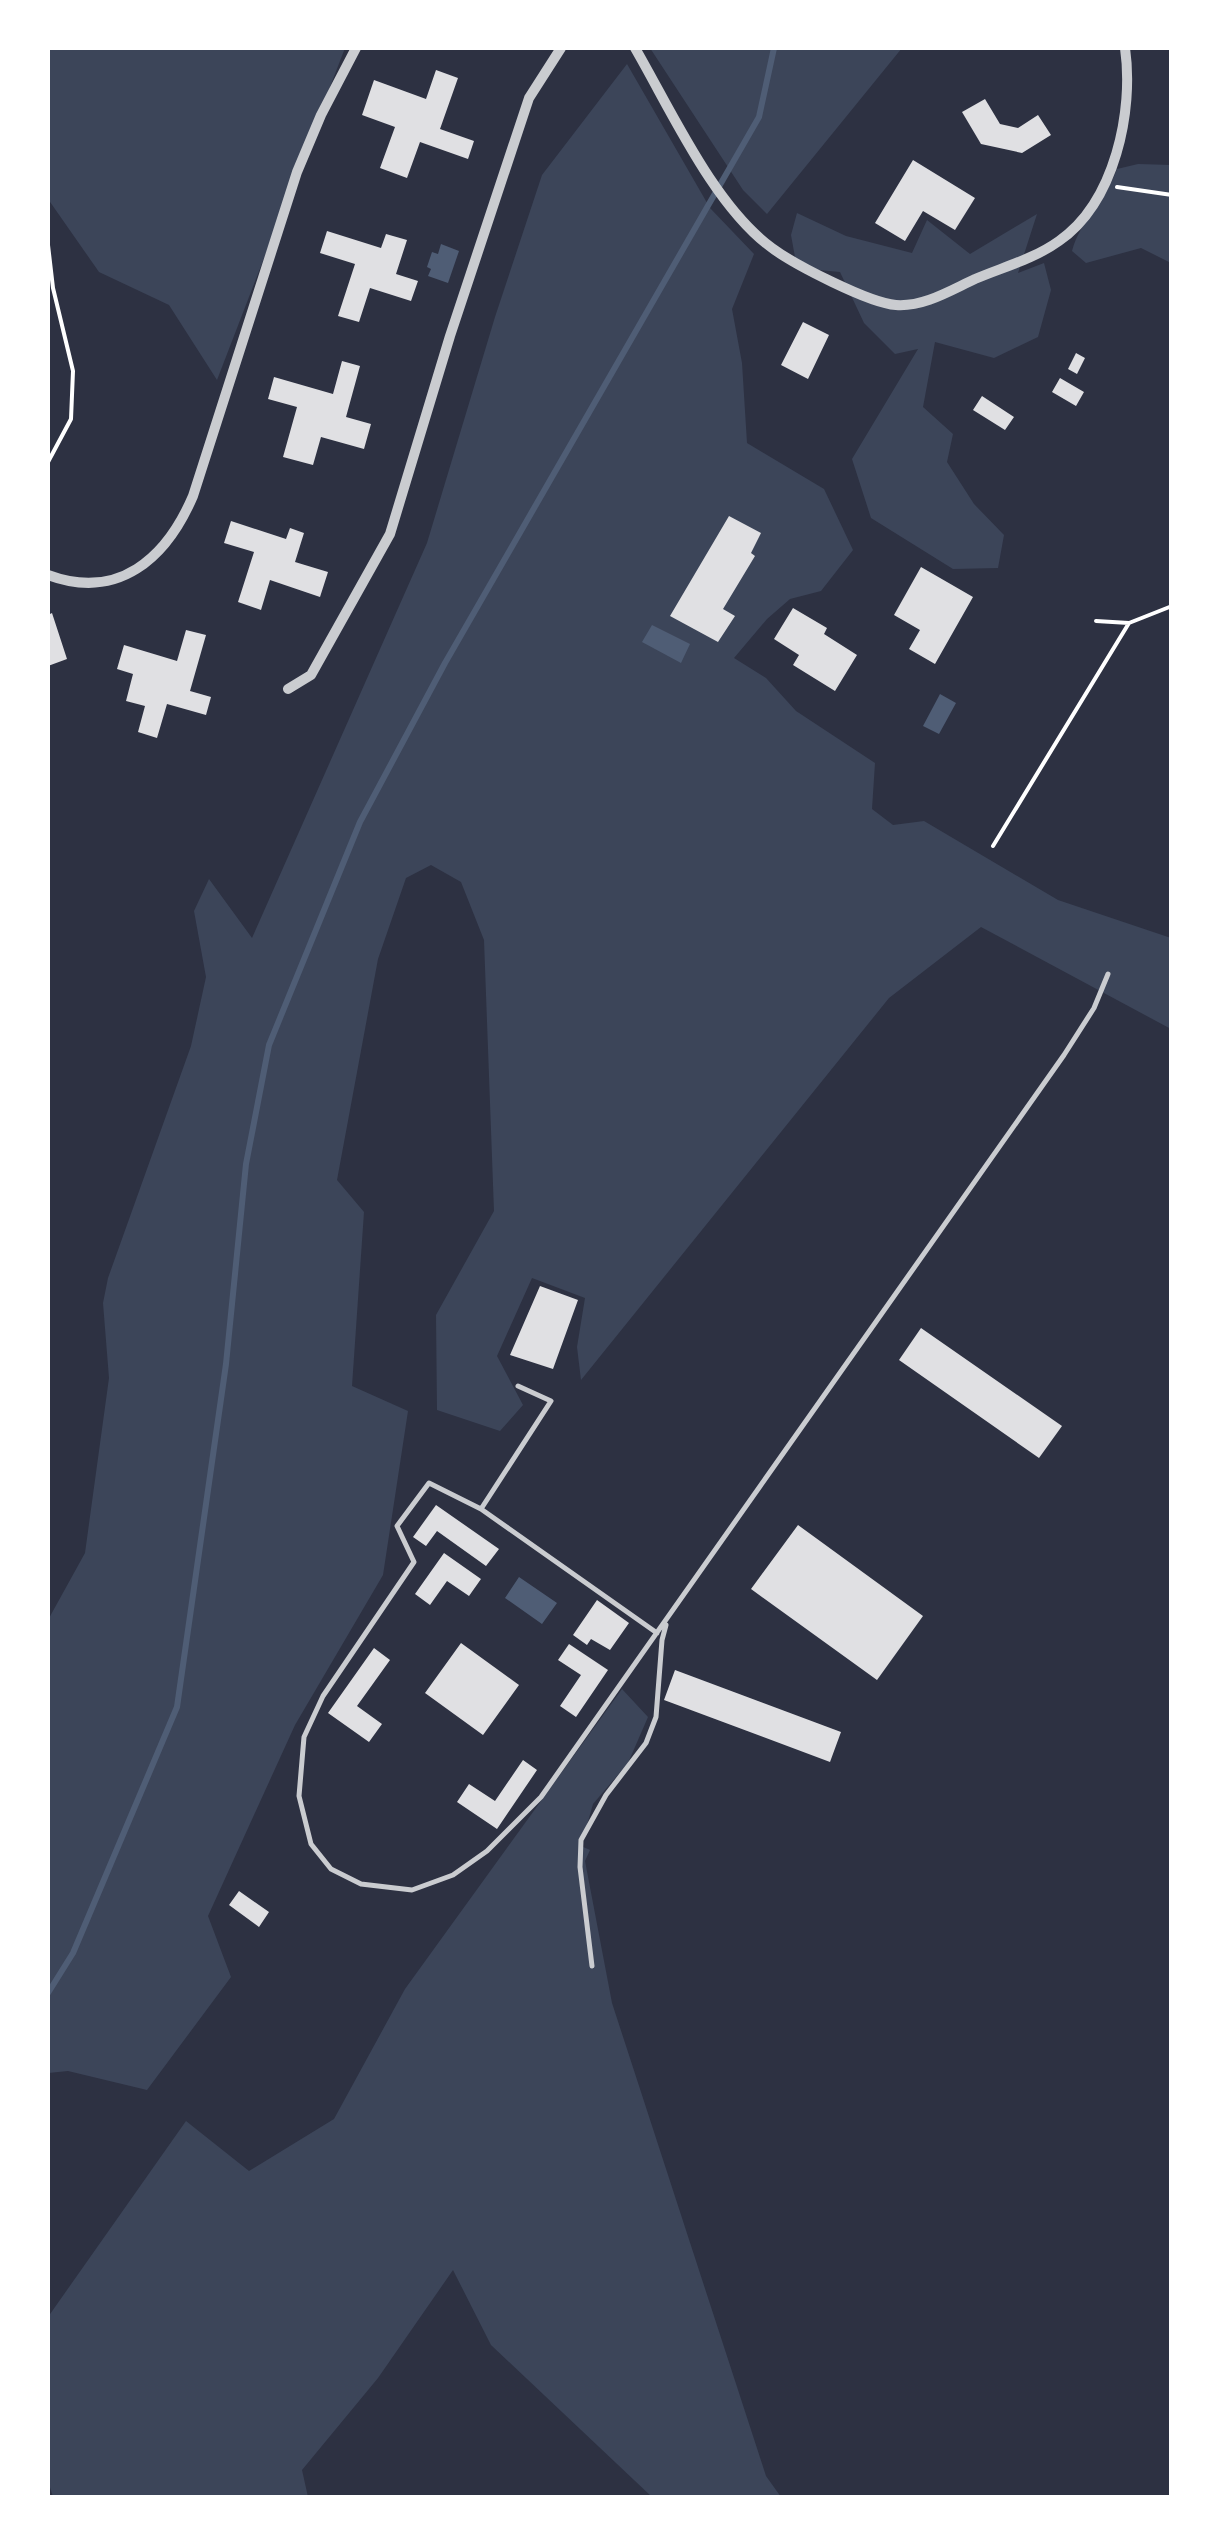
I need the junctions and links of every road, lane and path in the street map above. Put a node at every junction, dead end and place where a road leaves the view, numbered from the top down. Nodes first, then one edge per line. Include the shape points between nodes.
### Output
1 (356, 48) edge
2 (561, 48) edge
3 (635, 48) edge
4 (1126, 48) edge
5 (1104, 181) junction
6 (1172, 195) edge
7 (48, 245) edge
8 (48, 462) edge
9 (48, 575) edge
10 (1172, 606) edge
11 (1096, 621) dead end
12 (1129, 623) junction
13 (288, 689) dead end
14 (993, 846) dead end
15 (1108, 974) dead end
16 (518, 1386) dead end
17 (480, 1509) junction
18 (668, 1618) junction
19 (657, 1633) junction
20 (592, 1966) dead end

1 - 9 street via 297,172 194,496 178,528 148,562 114,579 76,584
2 - 13 street via 530,98 390,534 310,675
3 - 5 street via 748,228 779,252 875,300 924,302 1050,247 1077,224
4 - 5 street via 1128,110
5 - 6 path
7 - 8 path via 73,371 71,420
10 - 12 path
11 - 12 path
12 - 14 path
15 - 18 lane via 1064,1056
16 - 17 lane via 550,1401
17 - 19 lane
17 - 19 lane via 429,1483 397,1526 414,1562 323,1696 304,1737 299,1796 311,1844 332,1869 361,1884 412,1890 452,1875 487,1851 541,1797
18 - 19 lane
18 - 20 lane via 656,1717 646,1743 581,1840

